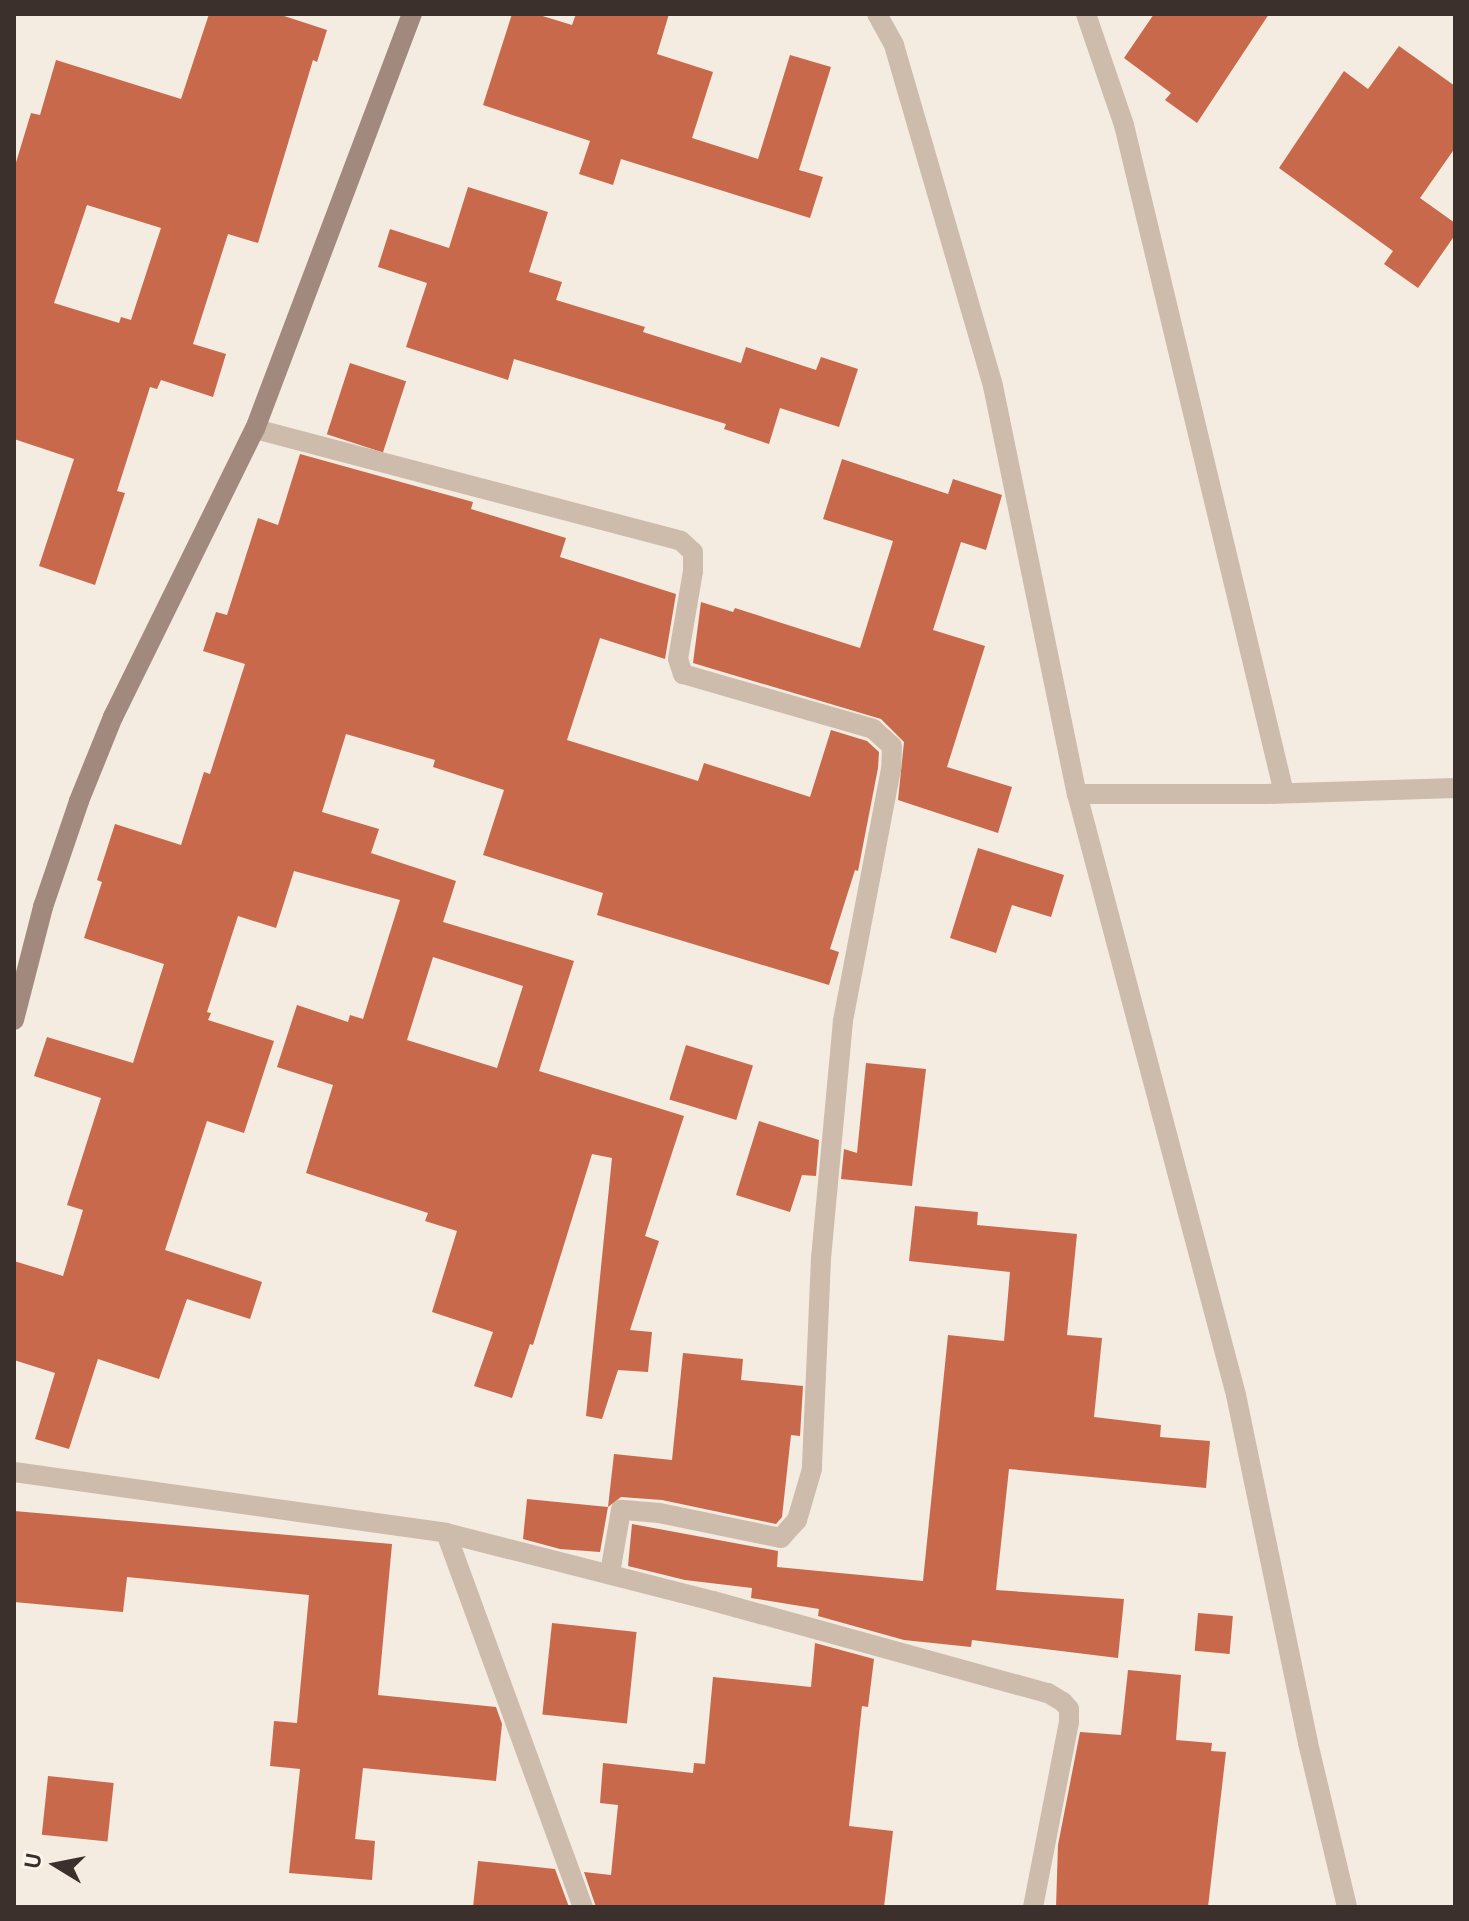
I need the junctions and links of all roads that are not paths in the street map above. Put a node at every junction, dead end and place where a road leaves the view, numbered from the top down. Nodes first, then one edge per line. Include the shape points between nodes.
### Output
1 (412, 14) edge
2 (877, 14) edge
3 (1086, 14) edge
4 (255, 429) junction
5 (1455, 788) edge
6 (1077, 794) junction
7 (1275, 794) junction
8 (14, 1020) edge
9 (14, 1472) edge
10 (446, 1533) junction
11 (610, 1573) junction
12 (583, 1907) edge
13 (1033, 1907) edge
14 (1347, 1907) edge

1 - 4 main road
2 - 6 street via 894,45 993,386
3 - 7 street via 1124,125
4 - 8 main road via 107,731 43,907
4 - 11 street via 681,541 693,552 678,659 683,674 873,729 892,746 843,1021 821,1259 812,1469 797,1520 781,1538 621,1510
5 - 7 street
6 - 7 street
6 - 14 street via 1236,1395
9 - 10 street
10 - 11 street
10 - 12 street
11 - 13 street via 1048,1693 1063,1702 1069,1722

